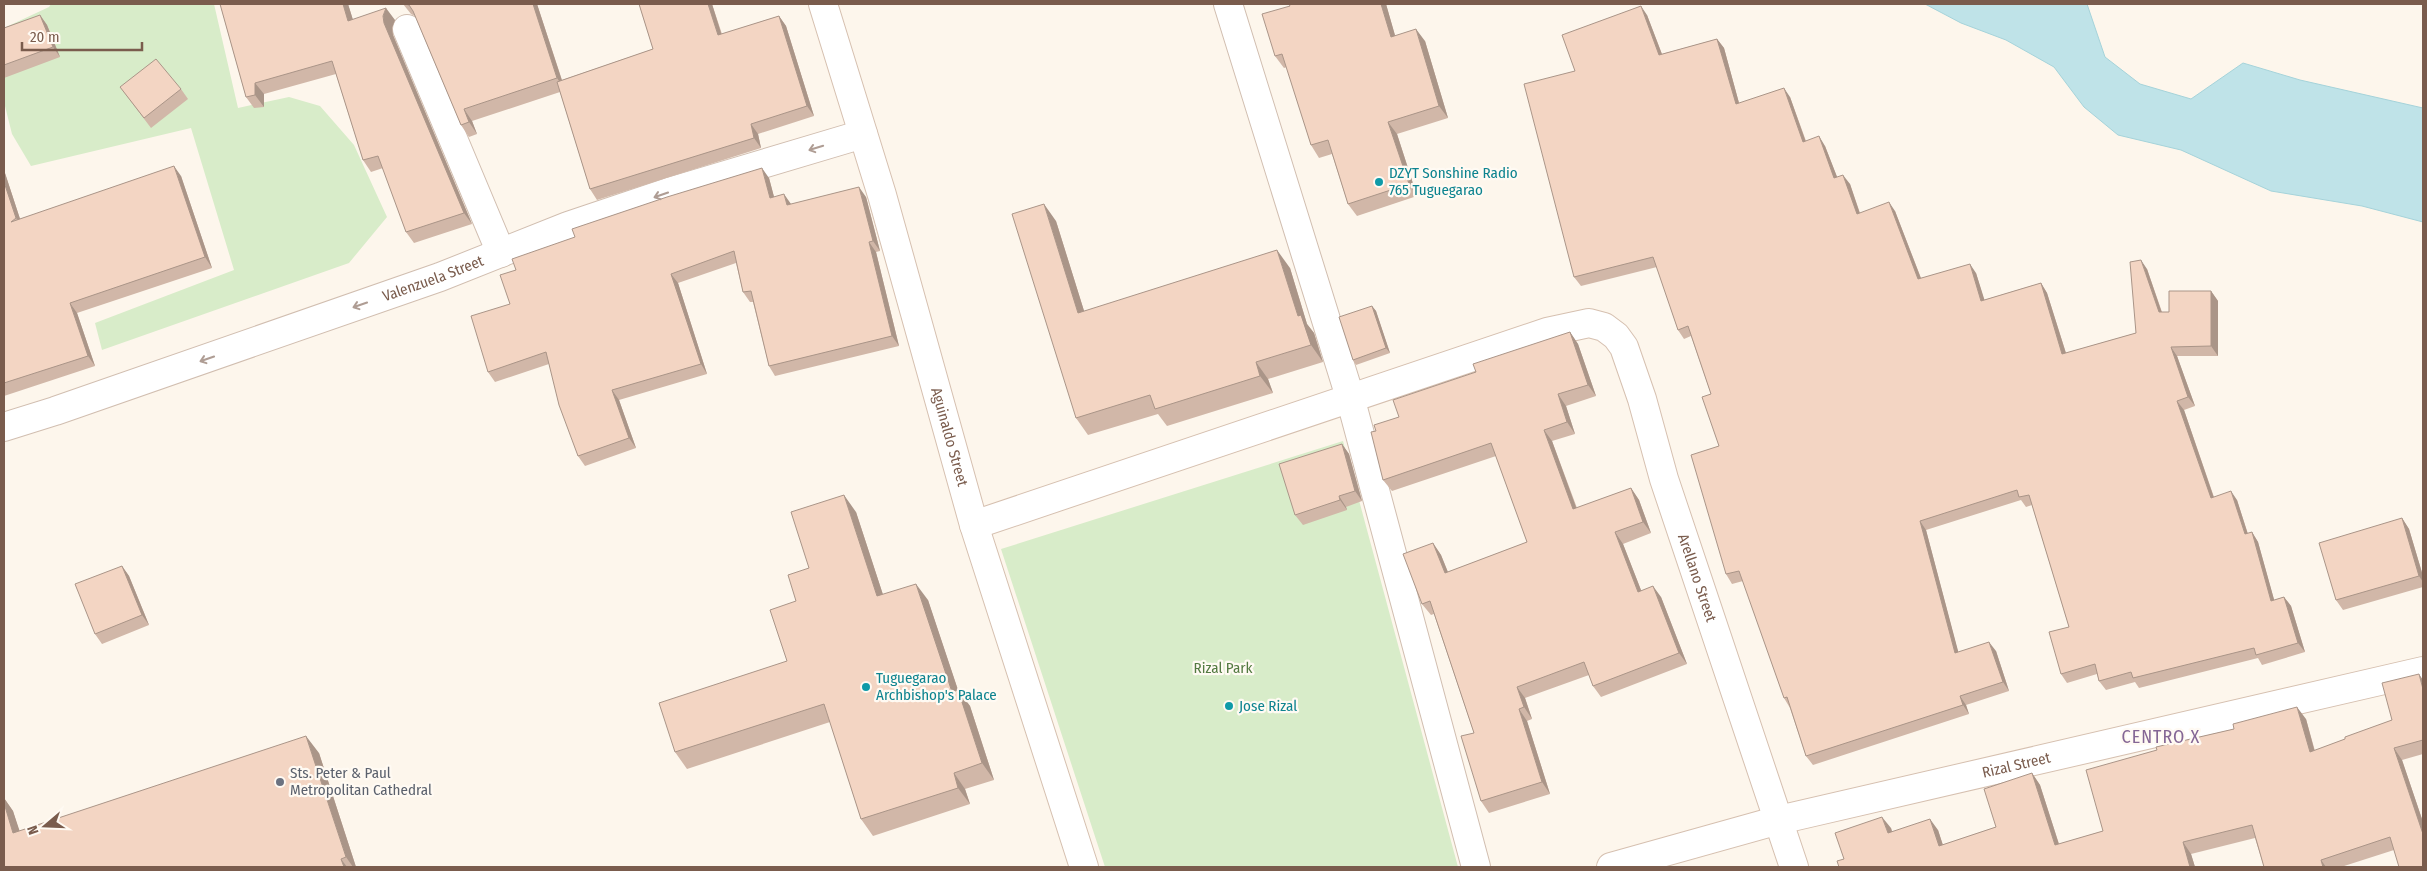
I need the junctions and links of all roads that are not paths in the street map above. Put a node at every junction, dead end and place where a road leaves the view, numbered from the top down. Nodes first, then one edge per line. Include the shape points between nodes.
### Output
1 (823, 4) edge
2 (1228, 4) edge
3 (407, 29) dead end
4 (863, 134) junction
5 (501, 253) junction
6 (1350, 398) junction
7 (4, 427) edge
8 (974, 526) junction
9 (2423, 671) edge
10 (1779, 820) junction
11 (1084, 867) edge
12 (1476, 867) edge
13 (1611, 867) edge
14 (1794, 867) edge

1 - 4 street, Aguinaldo Street
2 - 6 street
3 - 5 street
4 -> 5 street, Valenzuela Street via 669,192 568,226
4 - 8 street, Aguinaldo Street
5 -> 7 street, Valenzuela Street via 263,339
6 - 8 street, Arellano Street
6 - 10 street, Arellano Street via 1570,325 1589,323 1604,327 1616,336 1624,348 1642,399 1664,479
6 - 12 street
8 - 11 street, Aguinaldo Street
9 - 10 street, Rizal Street
10 - 13 street, Rizal Street
10 - 14 street, Arellano Street

